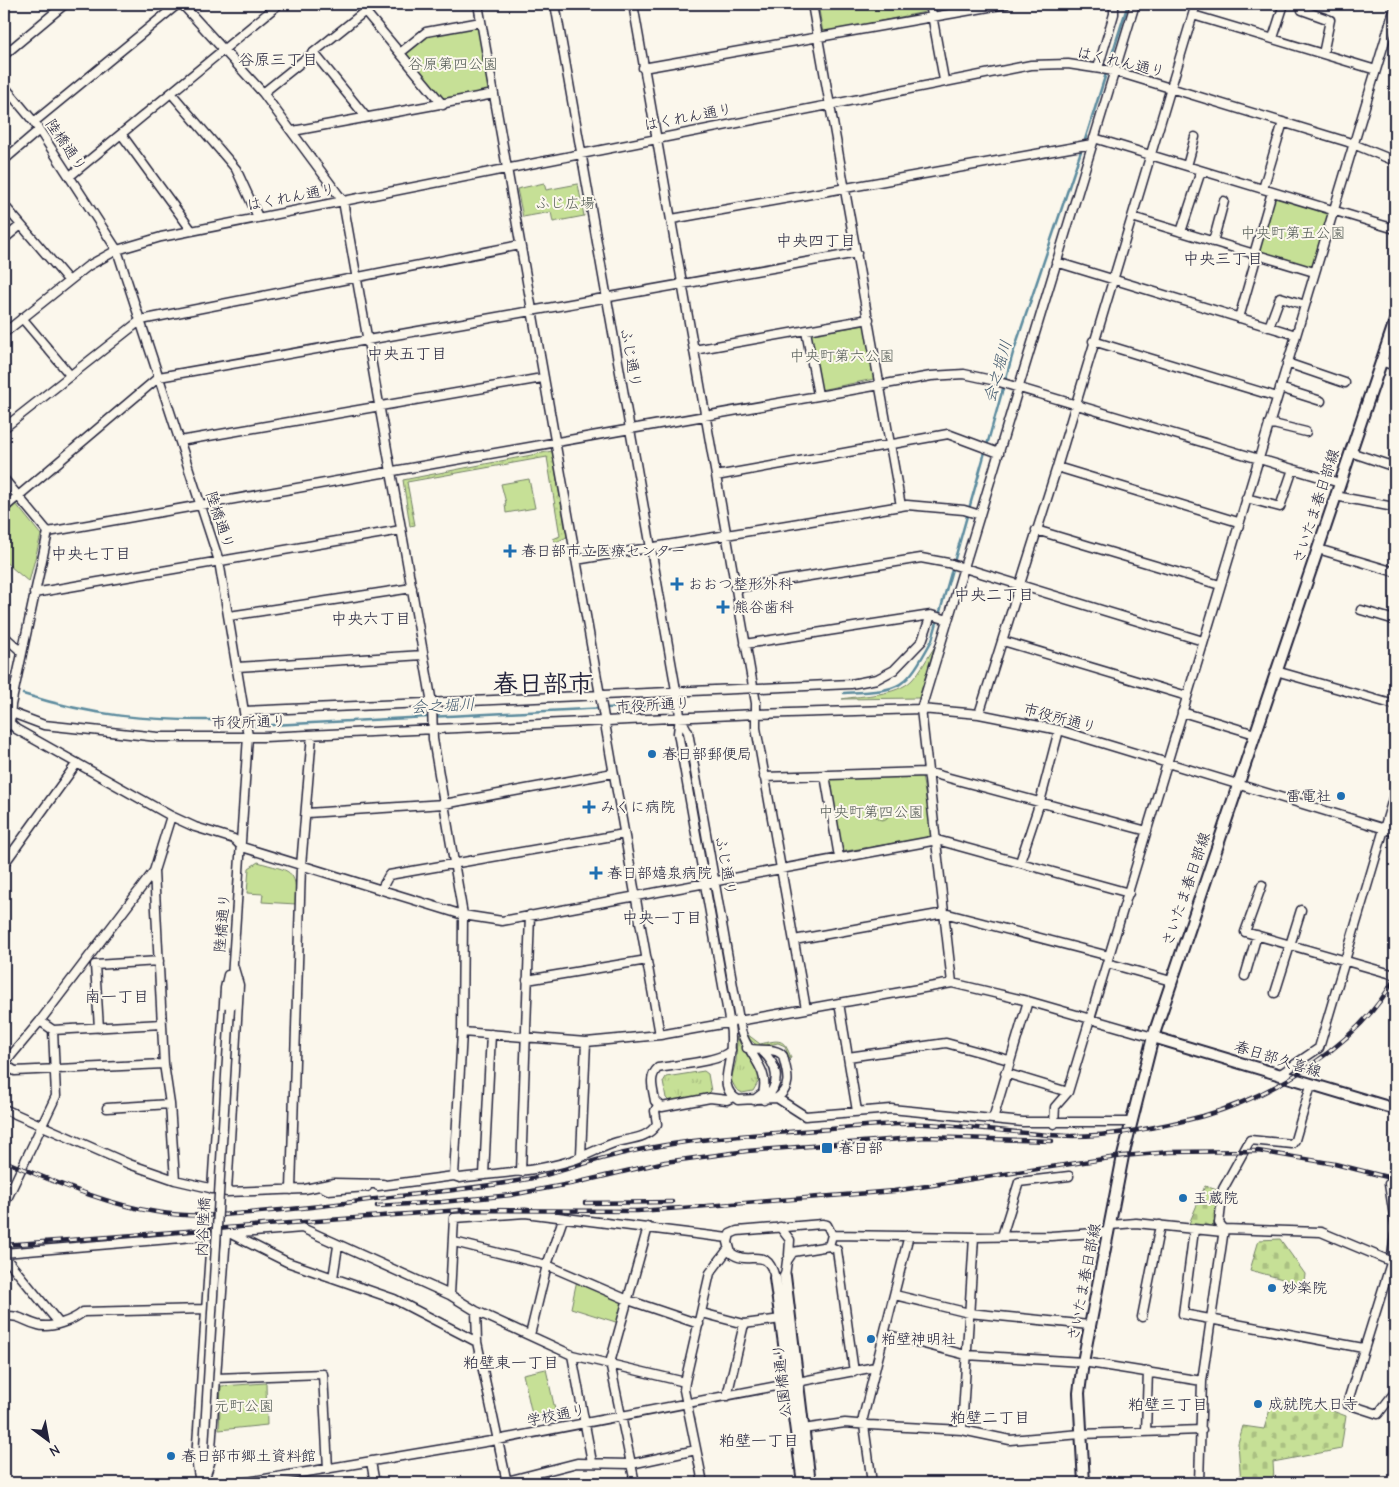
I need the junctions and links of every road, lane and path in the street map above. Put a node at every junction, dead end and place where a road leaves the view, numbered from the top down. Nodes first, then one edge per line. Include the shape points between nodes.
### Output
1 (65, 4) edge
2 (178, 4) edge
3 (182, 4) edge
4 (279, 4) edge
5 (359, 4) edge
6 (374, 4) edge
7 (478, 4) edge
8 (555, 4) edge
9 (635, 4) edge
10 (812, 4) edge
11 (930, 4) edge
12 (1006, 4) edge
13 (1114, 4) edge
14 (1135, 4) edge
15 (1196, 4) edge
16 (1284, 4) edge
17 (1304, 4) edge
18 (1395, 7) edge
19 (365, 11) junction
20 (1192, 14) junction
21 (932, 17) junction
22 (481, 22) junction
23 (818, 38) junction
24 (1273, 38) junction
25 (222, 50) junction
26 (314, 53) junction
27 (400, 53) junction
28 (1324, 54) junction
29 (4, 55) edge
30 (643, 68) junction
31 (1100, 68) junction
32 (1376, 70) junction
33 (1113, 71) junction
34 (944, 80) junction
35 (4, 86) edge
36 (1170, 88) junction
37 (263, 93) junction
38 (172, 94) junction
39 (494, 94) junction
40 (830, 103) junction
41 (443, 105) junction
42 (366, 117) junction
43 (34, 122) junction
44 (1283, 122) junction
45 (39, 130) junction
46 (293, 131) junction
47 (122, 135) junction
48 (1195, 137) dead end
49 (656, 138) junction
50 (1092, 142) junction
51 (1353, 144) junction
52 (582, 152) junction
53 (1149, 155) junction
54 (4, 160) edge
55 (1395, 161) edge
56 (1187, 166) junction
57 (506, 167) junction
58 (1202, 170) junction
59 (70, 176) junction
60 (844, 187) junction
61 (1263, 189) junction
62 (1272, 192) junction
63 (343, 201) junction
64 (1224, 201) dead end
65 (4, 205) edge
66 (1334, 211) junction
67 (1132, 217) junction
68 (258, 218) junction
69 (672, 219) junction
70 (21, 225) junction
71 (1395, 228) edge
72 (192, 231) junction
73 (1181, 232) junction
74 (4, 239) edge
75 (1213, 242) junction
76 (520, 245) junction
77 (117, 250) junction
78 (857, 253) junction
79 (1256, 255) junction
80 (1056, 262) junction
81 (1314, 272) junction
82 (356, 275) junction
83 (68, 280) junction
84 (1112, 280) junction
85 (682, 284) junction
86 (607, 298) junction
87 (1305, 305) junction
88 (530, 310) junction
89 (22, 318) junction
90 (1239, 318) junction
91 (869, 319) junction
92 (141, 320) junction
93 (1395, 321) edge
94 (1269, 327) junction
95 (806, 330) junction
96 (4, 333) edge
97 (1296, 334) junction
98 (368, 339) junction
99 (1093, 341) junction
100 (694, 350) junction
101 (1381, 361) junction
102 (1287, 363) junction
103 (1395, 366) edge
104 (70, 375) junction
105 (158, 376) junction
106 (542, 378) junction
107 (1345, 382) dead end
108 (880, 385) junction
109 (1015, 386) junction
110 (1280, 388) junction
111 (818, 395) junction
112 (1277, 397) junction
113 (1321, 401) dead end
114 (1074, 404) junction
115 (380, 407) junction
116 (705, 416) junction
117 (1270, 423) junction
118 (4, 428) edge
119 (630, 430) junction
120 (1306, 432) dead end
121 (180, 441) junction
122 (555, 444) junction
123 (891, 444) junction
124 (997, 452) junction
125 (1350, 452) junction
126 (1258, 460) junction
127 (1057, 467) junction
128 (1395, 467) edge
129 (1292, 469) junction
130 (392, 472) junction
131 (716, 476) junction
132 (4, 478) edge
133 (1340, 483) junction
134 (18, 496) junction
135 (1336, 496) junction
136 (1246, 498) junction
137 (1395, 503) edge
138 (201, 505) junction
139 (901, 506) junction
140 (4, 508) edge
141 (978, 515) junction
142 (1238, 522) junction
143 (402, 530) junction
144 (1036, 530) junction
145 (48, 532) junction
146 (726, 534) junction
147 (651, 548) junction
148 (1318, 549) junction
149 (576, 560) junction
150 (219, 561) junction
151 (962, 568) junction
152 (1395, 572) edge
153 (1020, 585) junction
154 (1220, 585) junction
155 (412, 588) junction
156 (735, 588) junction
157 (34, 593) junction
158 (1361, 610) dead end
159 (933, 615) junction
160 (229, 616) junction
161 (947, 620) junction
162 (1395, 620) edge
163 (4, 636) edge
164 (1003, 641) junction
165 (1204, 641) junction
166 (745, 644) junction
167 (22, 652) junction
168 (423, 655) junction
169 (237, 667) junction
170 (1276, 671) junction
171 (753, 692) junction
172 (677, 695) junction
173 (1186, 696) junction
174 (600, 698) junction
175 (1395, 704) edge
176 (432, 705) junction
177 (921, 709) junction
178 (7, 712) edge
179 (1182, 712) junction
180 (244, 714) junction
181 (680, 714) junction
182 (756, 714) junction
183 (979, 714) junction
184 (603, 718) junction
185 (10, 723) junction
186 (432, 725) junction
187 (4, 730) edge
188 (1059, 730) junction
189 (248, 732) junction
190 (1255, 734) junction
191 (312, 735) junction
192 (77, 763) junction
193 (1167, 763) junction
194 (926, 772) junction
195 (613, 773) junction
196 (825, 775) junction
197 (764, 777) junction
198 (1238, 784) junction
199 (1395, 792) edge
200 (1040, 802) junction
201 (444, 804) junction
202 (307, 813) junction
203 (171, 816) junction
204 (1385, 828) junction
205 (1147, 831) junction
206 (1395, 832) edge
207 (624, 834) junction
208 (937, 840) junction
209 (242, 847) junction
210 (839, 857) junction
211 (1020, 862) junction
212 (4, 864) edge
213 (455, 864) junction
214 (301, 866) junction
215 (781, 868) junction
216 (154, 871) junction
217 (714, 880) junction
218 (705, 882) junction
219 (1262, 885) dead end
220 (381, 890) junction
221 (1129, 893) junction
222 (636, 894) junction
223 (1300, 910) dead end
224 (944, 913) junction
225 (463, 915) junction
226 (530, 915) junction
227 (1257, 936) junction
228 (794, 940) junction
229 (1289, 945) junction
230 (89, 955) junction
231 (647, 960) junction
232 (1108, 960) junction
233 (1344, 960) junction
234 (159, 961) junction
235 (232, 962) junction
236 (95, 965) junction
237 (1395, 974) edge
238 (1245, 976) dead end
239 (527, 980) junction
240 (1171, 980) junction
241 (952, 984) junction
242 (1275, 993) dead end
243 (1028, 1002) junction
244 (839, 1003) junction
245 (230, 1008) joint
246 (806, 1009) junction
247 (1090, 1019) junction
248 (740, 1020) junction
249 (40, 1021) junction
250 (730, 1022) junction
251 (162, 1024) junction
252 (99, 1028) junction
253 (54, 1030) junction
254 (462, 1032) junction
255 (492, 1034) junction
256 (660, 1035) junction
257 (1153, 1037) junction
258 (527, 1038) junction
259 (586, 1042) junction
260 (747, 1048) junction
261 (731, 1050) junction
262 (762, 1051) junction
263 (848, 1057) junction
264 (1009, 1060) junction
265 (4, 1064) edge
266 (164, 1064) junction
267 (56, 1069) junction
268 (1006, 1073) junction
269 (1279, 1075) junction
270 (1311, 1086) junction
271 (1068, 1092) junction
272 (733, 1097) junction
273 (777, 1098) junction
274 (753, 1100) junction
275 (764, 1100) junction
276 (170, 1104) junction
277 (658, 1105) junction
278 (106, 1108) dead end
279 (4, 1109) edge
280 (1395, 1109) edge
281 (857, 1111) junction
282 (993, 1119) junction
283 (1132, 1122) junction
284 (1054, 1124) junction
285 (41, 1125) junction
286 (581, 1155) junction
287 (521, 1172) junction
288 (484, 1175) junction
289 (454, 1176) junction
290 (1068, 1176) dead end
291 (175, 1180) junction
292 (1390, 1184) dead end
293 (212, 1189) junction
294 (291, 1190) junction
295 (227, 1192) junction
296 (4, 1205) edge
297 (563, 1219) junction
298 (1395, 1223) edge
299 (1160, 1225) junction
300 (648, 1227) junction
301 (780, 1227) junction
302 (1110, 1229) junction
303 (1194, 1230) junction
304 (1223, 1231) junction
305 (229, 1235) junction
306 (832, 1235) junction
307 (909, 1235) junction
308 (1395, 1235) edge
309 (1002, 1236) junction
310 (210, 1237) junction
311 (974, 1237) junction
312 (728, 1238) junction
313 (454, 1242) junction
314 (338, 1246) junction
315 (829, 1246) junction
316 (729, 1248) junction
317 (4, 1255) edge
318 (789, 1255) junction
319 (1393, 1263) edge
320 (547, 1265) junction
321 (780, 1277) junction
322 (334, 1278) junction
323 (450, 1295) junction
324 (895, 1295) junction
325 (628, 1300) junction
326 (205, 1309) junction
327 (476, 1311) junction
328 (702, 1313) junction
329 (969, 1313) junction
330 (4, 1316) edge
331 (1211, 1317) junction
332 (1142, 1318) dead end
333 (781, 1319) junction
334 (59, 1323) junction
335 (699, 1324) junction
336 (744, 1324) junction
337 (1089, 1325) junction
338 (885, 1334) junction
339 (530, 1335) junction
340 (478, 1342) junction
341 (1363, 1348) junction
342 (572, 1354) junction
343 (966, 1355) junction
344 (1083, 1362) junction
345 (610, 1363) junction
346 (875, 1367) junction
347 (1148, 1371) junction
348 (854, 1372) junction
349 (216, 1378) junction
350 (1202, 1381) junction
351 (685, 1382) junction
352 (794, 1384) junction
353 (1395, 1392) edge
354 (727, 1396) junction
355 (687, 1404) junction
356 (620, 1417) junction
357 (585, 1423) junction
358 (864, 1425) junction
359 (803, 1429) junction
360 (962, 1430) junction
361 (1202, 1430) junction
362 (1146, 1432) junction
363 (1081, 1434) junction
364 (497, 1440) junction
365 (696, 1450) junction
366 (371, 1462) junction
367 (592, 1462) junction
368 (631, 1464) junction
369 (328, 1469) junction
370 (262, 1482) edge
371 (507, 1482) edge
372 (201, 1483) edge
373 (240, 1483) edge
374 (375, 1483) edge
375 (635, 1483) edge
376 (703, 1483) edge
377 (803, 1483) edge
378 (810, 1483) edge
379 (872, 1483) edge
380 (1084, 1483) edge
381 (1199, 1483) edge

1 - 29 street
2 - 43 street
3 - 25 street
4 - 25 street
5 - 19 street
6 - 19 street
7 - 22 street
8 - 52 street, ふじ通り
9 - 30 street
10 - 23 street
11 - 21 street
12 - 21 street
13 - 31 street
14 - 33 street
15 - 20 street
16 - 24 street
17 - 28 street via 1302,10 1330,20
18 - 32 street
19 - 26 street
19 - 27 street
20 - 24 street
20 - 36 street
21 - 23 street
21 - 34 street
22 - 27 street via 426,32
22 - 39 street
23 - 30 street
23 - 40 street
24 - 28 street
25 - 37 street
25 - 38 street
26 - 37 street
26 - 42 street
27 - 41 street
28 - 32 street
30 - 49 street
31 - 33 street, はくれん通り
31 - 34 street, はくれん通り via 1068,64 1031,65
32 - 51 street
33 - 36 street, はくれん通り
33 - 50 street
34 - 40 street, はくれん通り
35 - 43 street, 陸橋通り
36 - 44 street, はくれん通り
36 - 53 street
37 - 46 street
38 - 47 street
38 - 68 street via 236,168
39 - 41 street
39 - 57 street
40 - 49 street, はくれん通り
40 - 60 street
41 - 42 street
42 - 46 street
43 - 45 street, 陸橋通り
44 - 51 street, はくれん通り
44 - 61 street
45 - 54 street
45 - 59 street, 陸橋通り
46 - 63 street
47 - 59 street
47 - 72 street
48 - 56 street
49 - 52 street, はくれん通り
49 - 69 street
50 - 53 street
50 - 60 street
50 - 80 street
51 - 55 street, はくれん通り
51 - 66 street
52 - 57 street, はくれん通り
52 - 86 street, ふじ通り
53 - 56 street
53 - 67 street
56 - 58 street
57 - 63 street, はくれん通り
57 - 76 street
58 - 61 street
58 - 73 street
59 - 77 street, 陸橋通り
60 - 69 street
60 - 78 street
61 - 62 street
62 - 66 street
62 - 79 street
63 - 68 street, はくれん通り
63 - 82 street
64 - 75 street
65 - 70 street
66 - 71 street
66 - 81 street
67 - 73 street
67 - 84 street
68 - 72 street, はくれん通り
69 - 85 street
70 - 74 street
70 - 83 street
72 - 77 street, はくれん通り
73 - 75 street
75 - 79 street
76 - 82 street
76 - 88 street
77 - 83 street, はくれん通り
77 - 92 street, 陸橋通り
78 - 85 street
78 - 91 street
79 - 81 street
79 - 90 street
80 - 84 street
80 - 109 street
81 - 87 street
82 - 92 street
82 - 98 street
83 - 89 street, はくれん通り
84 - 90 street
84 - 99 street
85 - 86 street
85 - 100 street
86 - 88 street
86 - 119 street, ふじ通り
87 - 94 street via 1280,297
87 - 97 street
88 - 98 street
88 - 106 street
89 - 96 street, はくれん通り
89 - 104 street
90 - 94 street
91 - 95 street
91 - 108 street
92 - 104 street
92 - 105 street, 陸橋通り
93 - 101 main road, さいたま春日部線
94 - 97 street
95 - 100 street
95 - 111 street
97 - 102 street
98 - 105 street
98 - 115 street
99 - 112 street
99 - 114 street
100 - 116 street
101 - 103 street
101 - 125 main road, さいたま春日部線
102 - 107 street
102 - 110 street
104 - 118 street
105 - 121 street, 陸橋通り
105 - 134 street
106 - 115 street
106 - 122 street
108 - 109 street via 964,374
108 - 111 street
108 - 123 street
109 - 114 street
109 - 124 street
110 - 112 street
110 - 113 street
111 - 116 street
112 - 117 street
114 - 126 street
114 - 127 street
115 - 121 street
115 - 130 street
116 - 119 street
116 - 131 street
117 - 120 street
117 - 126 street
119 - 122 street
119 - 147 street, ふじ通り
121 - 138 street, 陸橋通り
122 - 130 street
122 - 149 street
123 - 124 street via 948,434
123 - 131 street
123 - 139 street
124 - 141 street
125 - 128 street
125 - 133 main road, さいたま春日部線
126 - 129 street
126 - 136 street
127 - 142 street
127 - 144 street
129 - 133 street
129 - 136 street via 1280,507
130 - 138 street
130 - 143 street
131 - 146 street
132 - 134 street
133 - 135 main road, さいたま春日部線
134 - 140 street
134 - 145 street
135 - 137 street via 1394,507
135 - 148 main road, さいたま春日部線
136 - 142 street
138 - 145 street
138 - 150 street, 陸橋通り
139 - 141 street via 964,510
139 - 146 street
141 - 151 street
142 - 154 street
143 - 150 street
143 - 155 street
144 - 153 street
144 - 154 street
145 - 157 street
146 - 147 street
146 - 156 street
147 - 149 street
147 - 172 street, ふじ通り
148 - 152 street
148 - 170 main road, さいたま春日部線
149 - 174 street
150 - 157 street
150 - 160 street, 陸橋通り
151 - 153 street
151 - 156 street via 921,558
151 - 161 street
153 - 164 street
153 - 165 street
154 - 165 street
155 - 160 street
155 - 168 street
156 - 166 street
157 - 167 street
158 - 162 street
159 - 161 street
159 - 166 street
159 - 171 street via 922,641 894,670 877,679
160 - 169 street, 陸橋通り
161 - 177 street
163 - 167 street
164 - 173 street
164 - 183 street
165 - 173 street
166 - 171 street
167 - 178 street
168 - 169 street
168 - 176 street
169 - 180 street, 陸橋通り
170 - 175 street
170 - 190 main road, さいたま春日部線
171 - 172 street
171 - 182 street
172 - 174 street
172 - 181 street, ふじ通り
173 - 179 street
174 - 176 street
174 - 184 street
176 - 180 street
176 - 186 street
177 - 182 street, 市役所通り
177 - 183 street, 市役所通り
177 - 194 street
178 - 185 street
178 - 189 street, 市役所通り via 44,725 132,736
179 - 190 street
179 - 193 street
180 - 189 street, 陸橋通り
181 - 182 street, 市役所通り
181 - 184 street, 市役所通り
181 - 217 street, ふじ通り via 688,732
181 - 218 street, ふじ通り via 678,733
182 - 197 street
183 - 188 street, 市役所通り
184 - 186 street, 市役所通り
184 - 195 street
185 - 187 street
185 - 192 street
186 - 191 street, 市役所通り
186 - 201 street
188 - 193 street, 市役所通り
188 - 200 street
189 - 191 street, 市役所通り
189 - 209 street, 陸橋通り
190 - 198 main road, さいたま春日部線
191 - 202 street
192 - 203 street
192 - 212 street
193 - 198 street, 市役所通り
193 - 205 street
194 - 196 street
194 - 200 street
194 - 208 street
195 - 201 street
195 - 207 street
196 - 197 street
196 - 210 street
197 - 215 street
198 - 204 street, 市役所通り
198 - 240 main road, さいたま春日部線
199 - 204 street
200 - 205 street
200 - 211 street
201 - 202 street
201 - 213 street
202 - 214 street
203 - 209 street via 234,839
203 - 216 street
204 - 206 street, 市役所通り
204 - 233 street
205 - 221 street
207 - 213 street
207 - 222 street
208 - 210 street
208 - 211 street
208 - 224 street
209 - 214 street
209 - 235 street, 陸橋通り
210 - 215 street
211 - 221 street
213 - 220 street via 389,875
213 - 225 street
214 - 220 street
214 - 294 street
215 - 217 street
215 - 228 street
216 - 230 street
216 - 234 street
217 - 218 street
217 - 248 street, ふじ通り
218 - 222 street
218 - 250 street, ふじ通り
219 - 227 street via 1245,932
220 - 225 street
221 - 232 street
222 - 226 street
222 - 231 street
223 - 229 street
224 - 228 street
224 - 232 street
224 - 241 street
225 - 226 street via 502,921
225 - 254 street
226 - 239 street
227 - 229 street
227 - 238 street
228 - 246 street
229 - 233 street
229 - 242 street
230 - 236 street
230 - 249 street
231 - 239 street
231 - 256 street
232 - 240 street
232 - 247 street
233 - 237 street
233 - 269 street via 1319,1048
234 - 236 street
234 - 251 street
235 - 245 street, 陸橋通り
235 - 293 street via 225,988
235 - 295 street via 239,985
236 - 252 street
239 - 258 street
240 - 257 main road, さいたま春日部線
241 - 243 street
241 - 244 street
243 - 247 street
243 - 264 street
244 - 246 street
244 - 263 street
245 - 372 street, 内谷陸橋, bridge
246 - 248 street
247 - 257 street
247 - 271 street
248 - 250 street
248 - 260 street, ふじ通り
249 - 253 street
249 - 265 street
250 - 256 street
250 - 261 street, ふじ通り
251 - 252 street
251 - 266 street
252 - 253 street
253 - 267 street
254 - 255 street
254 - 289 street
255 - 258 street
255 - 288 street
256 - 259 street
257 - 269 main road, 春日部久喜線
257 - 283 main road, さいたま春日部線
258 - 259 street
258 - 287 street
259 - 286 street
260 - 262 street
260 - 274 street via 766,1082 763,1092
261 - 272 street, ふじ通り via 726,1083
261 - 277 street via 717,1058 658,1068 652,1078
262 - 273 street via 776,1050 783,1056 788,1085
262 - 275 street via 776,1072 772,1092
263 - 264 street via 946,1043
263 - 281 street
264 - 268 street
265 - 267 street via 14,1071
266 - 267 street
266 - 276 street
267 - 285 street via 56,1096
268 - 271 street
268 - 282 street
269 - 270 main road, 春日部久喜線
270 - 280 main road, 春日部久喜線
270 - 304 street via 1292,1144 1250,1140 1223,1189 1218,1224
271 - 284 street via 1055,1107
272 - 274 street via 742,1101
272 - 277 street
273 - 275 street
273 - 281 street via 805,1116
274 - 275 street
276 - 278 street
276 - 291 street
277 - 286 street via 655,1112 657,1124 648,1135
279 - 285 street
281 - 282 street via 891,1110
282 - 284 street
283 - 284 street
283 - 302 main road, さいたま春日部線
285 - 291 street
285 - 296 street
286 - 287 street via 573,1161
287 - 288 street
288 - 289 street
289 - 294 street via 382,1184 334,1183
290 - 309 street via 1019,1182
291 - 293 street
292 - 298 street
293 - 295 street
294 - 295 street
297 - 300 street
297 - 313 street via 525,1213 454,1218
297 - 320 street
299 - 302 street via 1136,1223
299 - 303 street
299 - 332 street
300 - 312 street
300 - 325 street
301 - 306 street via 822,1224
301 - 312 street via 737,1231
301 - 318 street via 790,1240
302 - 309 street via 1051,1236
302 - 337 main road, さいたま春日部線
303 - 304 street
303 - 331 street via 1183,1314
304 - 319 street via 1321,1232
304 - 331 street
305 - 310 street
305 - 314 street via 302,1228
305 - 322 street via 287,1262
305 - 349 street
306 - 307 street
306 - 315 street
307 - 311 street
307 - 324 street
308 - 319 street
309 - 311 street
310 - 317 street
310 - 326 street
311 - 329 street
312 - 316 street
313 - 320 street
313 - 323 street
314 - 322 street
314 - 323 street
315 - 318 street
315 - 348 street via 837,1250
316 - 321 street via 731,1253 741,1258 755,1256 767,1260
316 - 328 street via 710,1272
317 - 334 street
318 - 321 street
319 - 341 street
320 - 325 street
320 - 339 street
321 - 333 main road, 公園橋通り
321 - 352 main road, 公園橋通り
322 - 340 street via 394,1299
323 - 327 street
324 - 329 street
324 - 338 street
325 - 335 street
325 - 345 street
326 - 334 street via 83,1312 74,1319
326 - 372 street via 196,1459
327 - 339 street
327 - 340 street
328 - 335 street
328 - 336 street
329 - 337 street
329 - 343 street
330 - 334 street via 17,1315 39,1326
331 - 341 street
331 - 350 street
333 - 336 street
333 - 352 main road, 公園橋通り
335 - 351 street
336 - 354 street
337 - 344 main road, さいたま春日部線
338 - 343 street
338 - 346 street
339 - 342 street
340 - 364 street
341 - 353 street via 1347,1404 1378,1414
342 - 345 street
342 - 357 street
343 - 344 street
343 - 360 street
344 - 347 street
344 - 363 main road, さいたま春日部線 via 1079,1393
345 - 351 street
345 - 356 street
346 - 348 street, 学校通り
346 - 358 street
347 - 350 street
347 - 362 street
348 - 352 street, 学校通り
349 - 369 street via 323,1374
349 - 372 street via 210,1463
350 - 361 street
351 - 355 street
352 - 354 street, 学校通り
352 - 359 main road, 公園橋通り
352 - 377 main road, 公園橋通り
354 - 355 street, 学校通り
355 - 356 street, 学校通り
355 - 365 street
356 - 357 street, 学校通り
356 - 368 street
357 - 364 street, 学校通り
357 - 367 street
358 - 359 street via 845,1423
358 - 360 street
358 - 379 street
359 - 378 main road, 公園橋通り
360 - 363 street via 1010,1440
361 - 362 street
361 - 381 street
362 - 363 street
363 - 380 main road, さいたま春日部線
364 - 366 street, 学校通り
364 - 371 street
365 - 368 street
365 - 376 street
366 - 369 street, 学校通り
366 - 374 street
367 - 368 street
367 - 371 street
368 - 375 street
369 - 370 street, 学校通り
370 - 373 street, 学校通り

